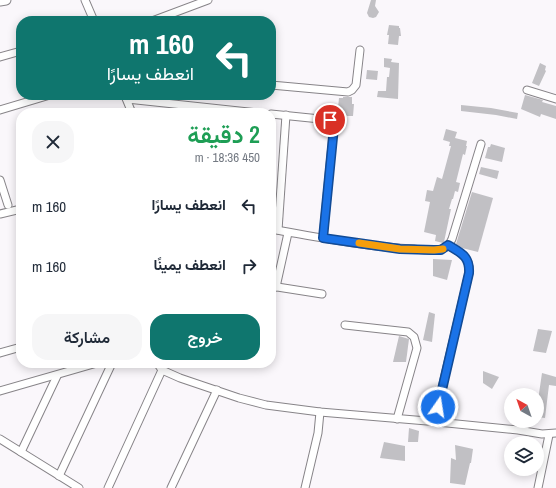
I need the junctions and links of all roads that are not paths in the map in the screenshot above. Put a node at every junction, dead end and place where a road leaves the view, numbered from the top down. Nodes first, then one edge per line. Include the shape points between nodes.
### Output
1 (6, 0) edge
2 (85, 0) edge
3 (208, 0) edge
4 (0, 1) edge
5 (92, 16) edge
6 (165, 16) edge
7 (360, 50) dead end
8 (16, 52) edge
9 (0, 57) edge
10 (276, 85) edge
11 (527, 90) dead end
12 (556, 99) edge
13 (33, 100) edge
14 (142, 100) edge
15 (184, 108) edge
16 (0, 110) edge
17 (276, 114) edge
18 (286, 115) junction
19 (481, 144) dead end
20 (0, 180) edge
21 (1, 187) edge
22 (8, 204) dead end
23 (16, 210) edge
24 (0, 214) edge
25 (276, 219) edge
26 (276, 229) edge
27 (288, 233) junction
28 (323, 238) junction
29 (448, 245) junction
30 (276, 278) edge
31 (276, 286) edge
32 (322, 294) dead end
33 (345, 325) dead end
34 (16, 348) edge
35 (0, 353) edge
36 (82, 368) edge
37 (110, 368) edge
38 (162, 370) joint
39 (57, 376) junction
40 (218, 390) junction
41 (0, 391) edge
42 (320, 412) junction
43 (397, 419) junction
44 (434, 422) junction
45 (552, 434) edge
46 (0, 439) edge
47 (21, 452) junction
48 (58, 476) junction
49 (67, 485) edge
50 (79, 488) edge
51 (108, 488) edge
52 (171, 488) edge
53 (305, 488) edge
54 (538, 488) edge

1 - 4 street
2 - 5 street
3 - 6 street
7 - 10 street via 356,86 348,92
8 - 9 street
11 - 12 street
13 - 16 street
14 - 15 street
17 - 18 street
18 - 25 street
18 - 28 street via 330,120 334,124
19 - 29 street
20 - 21 street
21 - 22 street
23 - 24 street
26 - 27 street
27 - 28 street
27 - 30 street
28 - 29 street via 400,249 441,250
29 - 44 street via 466,258 470,266
31 - 32 street
33 - 43 street via 408,332 414,337 417,348
34 - 35 street
36 - 39 street
37 - 48 street
38 - 40 street
38 - 51 street
39 - 41 street
39 - 47 street
40 - 42 street via 266,404
40 - 52 street
42 - 43 street
42 - 53 street via 318,433
43 - 44 street
44 - 45 street
45 - 54 street
46 - 47 street
47 - 48 street
48 - 49 street
49 - 50 street

